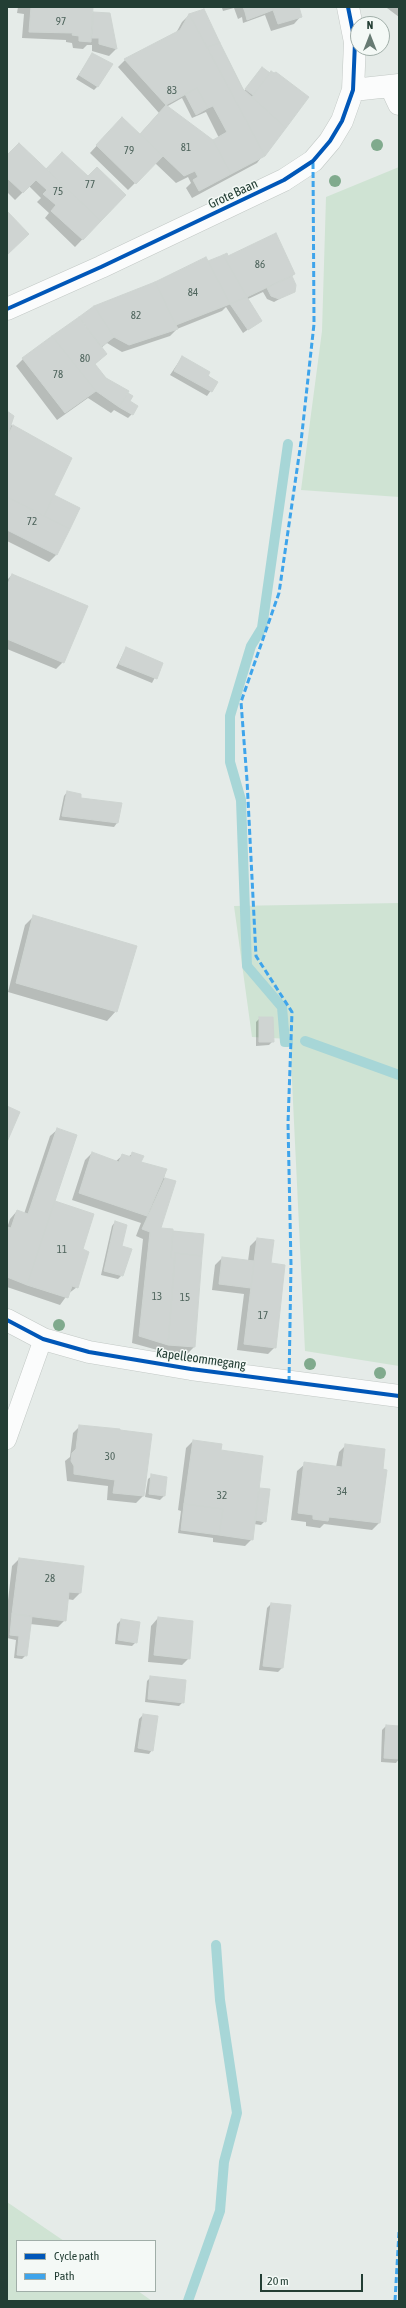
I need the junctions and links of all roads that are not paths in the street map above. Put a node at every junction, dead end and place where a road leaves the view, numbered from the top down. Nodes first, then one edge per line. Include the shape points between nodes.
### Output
1 (348, 7) edge
2 (353, 90) junction
3 (396, 92) edge
4 (7, 309) edge
5 (7, 1320) edge
6 (43, 1339) junction
7 (399, 1396) edge
8 (7, 1440) edge

1 - 2 street, Grote Baan via 356,42
2 - 3 street
2 - 4 street, Grote Baan via 342,121 330,141 313,161 284,180
5 - 6 street, Kapelleommegang
6 - 7 street, Kapelleommegang via 89,1352 176,1366
6 - 8 lane

